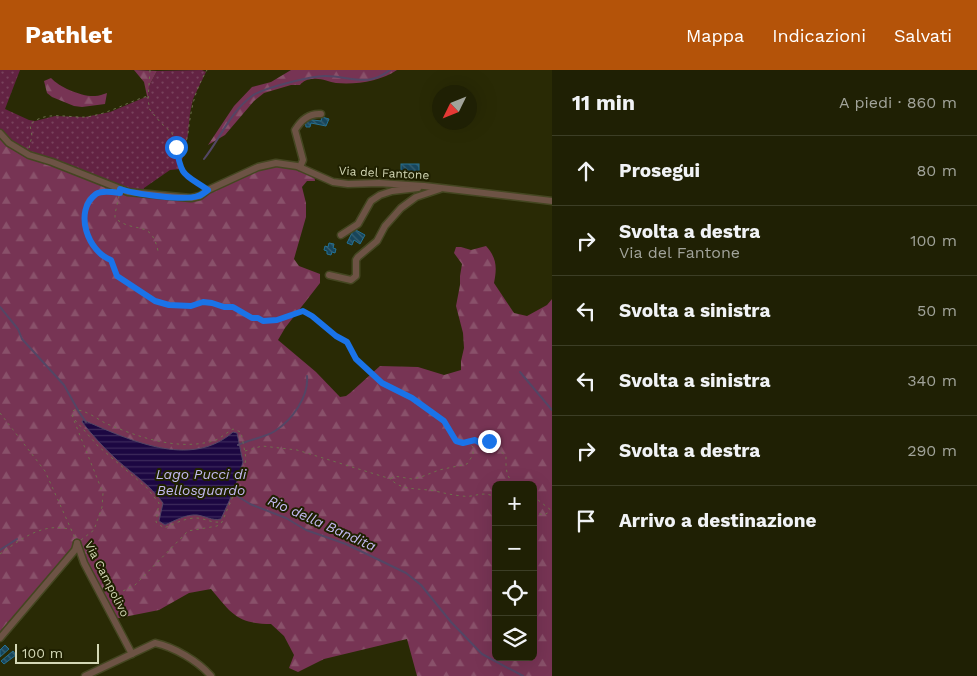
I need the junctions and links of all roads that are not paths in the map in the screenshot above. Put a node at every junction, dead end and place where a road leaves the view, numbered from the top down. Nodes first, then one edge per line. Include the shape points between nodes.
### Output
1 (321, 114) dead end
2 (0, 133) edge
3 (300, 167) junction
4 (424, 186) junction
5 (441, 188) junction
6 (552, 201) edge
7 (341, 235) dead end
8 (329, 275) dead end
9 (0, 638) edge
10 (132, 654) junction
11 (86, 676) edge
12 (211, 676) edge

1 - 3 street via 304,119 295,130 303,160
2 - 3 street, Via del Fantone via 26,154 128,192 191,198 258,167 276,163
3 - 4 street, Via del Fantone via 333,182
4 - 5 street, Via del Fantone
4 - 7 street via 380,195 371,201 358,224
5 - 6 street, Via del Fantone
5 - 8 street via 416,197 401,208 385,226 378,241 358,256 356,276 352,280
9 - 10 street, Via Campolivo via 75,550 76,543
10 - 11 street
10 - 12 street via 155,643 165,645 203,667

